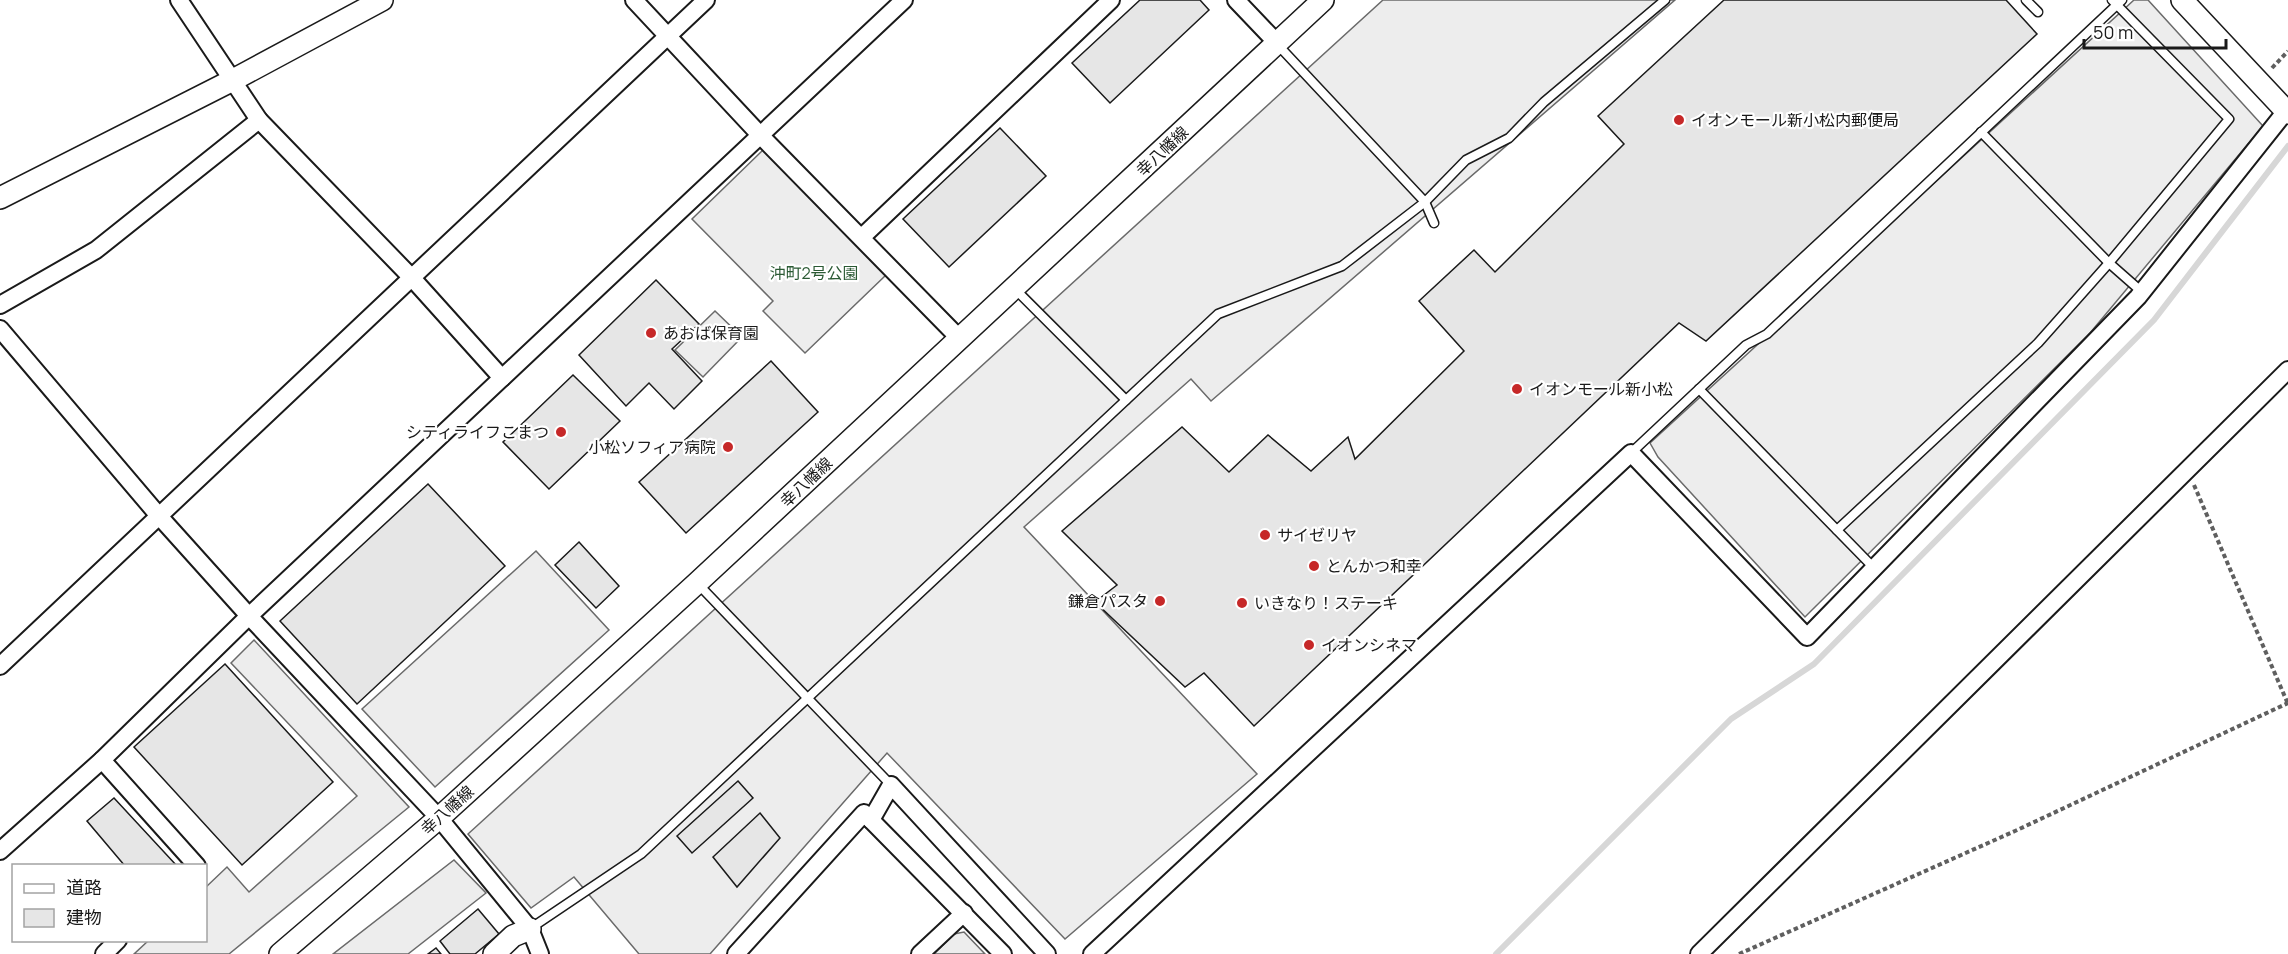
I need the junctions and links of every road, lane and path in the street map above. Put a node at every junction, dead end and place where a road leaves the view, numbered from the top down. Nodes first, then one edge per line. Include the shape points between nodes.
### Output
1 (179, 0) edge
2 (382, 0) edge
3 (634, 0) edge
4 (706, 0) edge
5 (904, 0) edge
6 (1111, 0) edge
7 (1236, 0) edge
8 (1323, 0) edge
9 (1665, 0) edge
10 (2026, 0) edge
11 (2182, 0) edge
12 (2117, 2) edge
13 (2038, 12) dead end
14 (668, 36) junction
15 (1277, 44) junction
16 (233, 80) junction
17 (2287, 112) edge
18 (260, 120) junction
19 (1981, 132) junction
20 (761, 136) junction
21 (0, 198) edge
22 (1425, 202) junction
23 (1434, 223) dead end
24 (862, 237) junction
25 (2109, 263) junction
26 (412, 278) junction
27 (1014, 288) junction
28 (2142, 292) junction
29 (0, 305) edge
30 (0, 329) edge
31 (960, 339) junction
32 (2288, 370) edge
33 (502, 378) junction
34 (1699, 389) junction
35 (1126, 400) junction
36 (1631, 453) junction
37 (2187, 471) junction
38 (159, 516) junction
39 (1837, 530) junction
40 (1874, 568) junction
41 (697, 583) junction
42 (249, 616) junction
43 (0, 666) edge
44 (806, 698) junction
45 (2288, 704) edge
46 (102, 760) junction
47 (891, 785) junction
48 (439, 818) junction
49 (871, 820) junction
50 (0, 851) edge
51 (195, 864) edge
52 (964, 913) junction
53 (530, 929) junction
54 (116, 942) edge
55 (104, 954) edge
56 (280, 954) edge
57 (494, 954) edge
58 (540, 954) edge
59 (736, 954) edge
60 (920, 954) edge
61 (1002, 954) edge
62 (1047, 954) edge
63 (1092, 954) edge
64 (1699, 954) edge
65 (1739, 954) edge

1 - 16 street
2 - 16 street
3 - 14 street
4 - 14 street
5 - 20 street
6 - 24 street
7 - 15 street
8 - 15 street, 幸八幡線
9 - 22 lane via 1544,102 1509,138 1467,160
10 - 13 lane
11 - 17 street
12 - 19 lane
12 - 25 lane via 2229,119
14 - 20 street
14 - 26 street
15 - 22 lane
15 - 27 street, 幸八幡線
16 - 18 street
16 - 21 street
17 - 28 street
18 - 26 street
18 - 29 street via 96,250
19 - 25 lane
19 - 34 lane via 1767,334 1746,345
20 - 24 street
20 - 33 street
22 - 23 lane
22 - 35 lane via 1342,266 1218,314
24 - 31 street
25 - 28 lane
25 - 39 lane via 2038,343
26 - 33 street
26 - 38 street
27 - 31 street, 幸八幡線
27 - 35 lane
28 - 40 street
30 - 38 street
31 - 41 street, 幸八幡線
32 - 37 street
33 - 42 street
34 - 36 lane
34 - 39 lane
35 - 44 lane
36 - 40 street via 1807,637
36 - 63 street
37 - 45 path
37 - 64 street
38 - 42 street
38 - 43 street
39 - 40 lane
41 - 44 lane
41 - 48 street, 幸八幡線
42 - 46 street
42 - 48 street
44 - 47 lane
44 - 53 lane via 641,855
45 - 65 path
46 - 50 street
46 - 51 street
47 - 49 street
47 - 62 street
48 - 53 street
48 - 56 street, 幸八幡線
49 - 52 street
49 - 59 street via 864,813
52 - 60 street
52 - 61 street
53 - 57 street via 513,936
53 - 58 street
54 - 55 street

